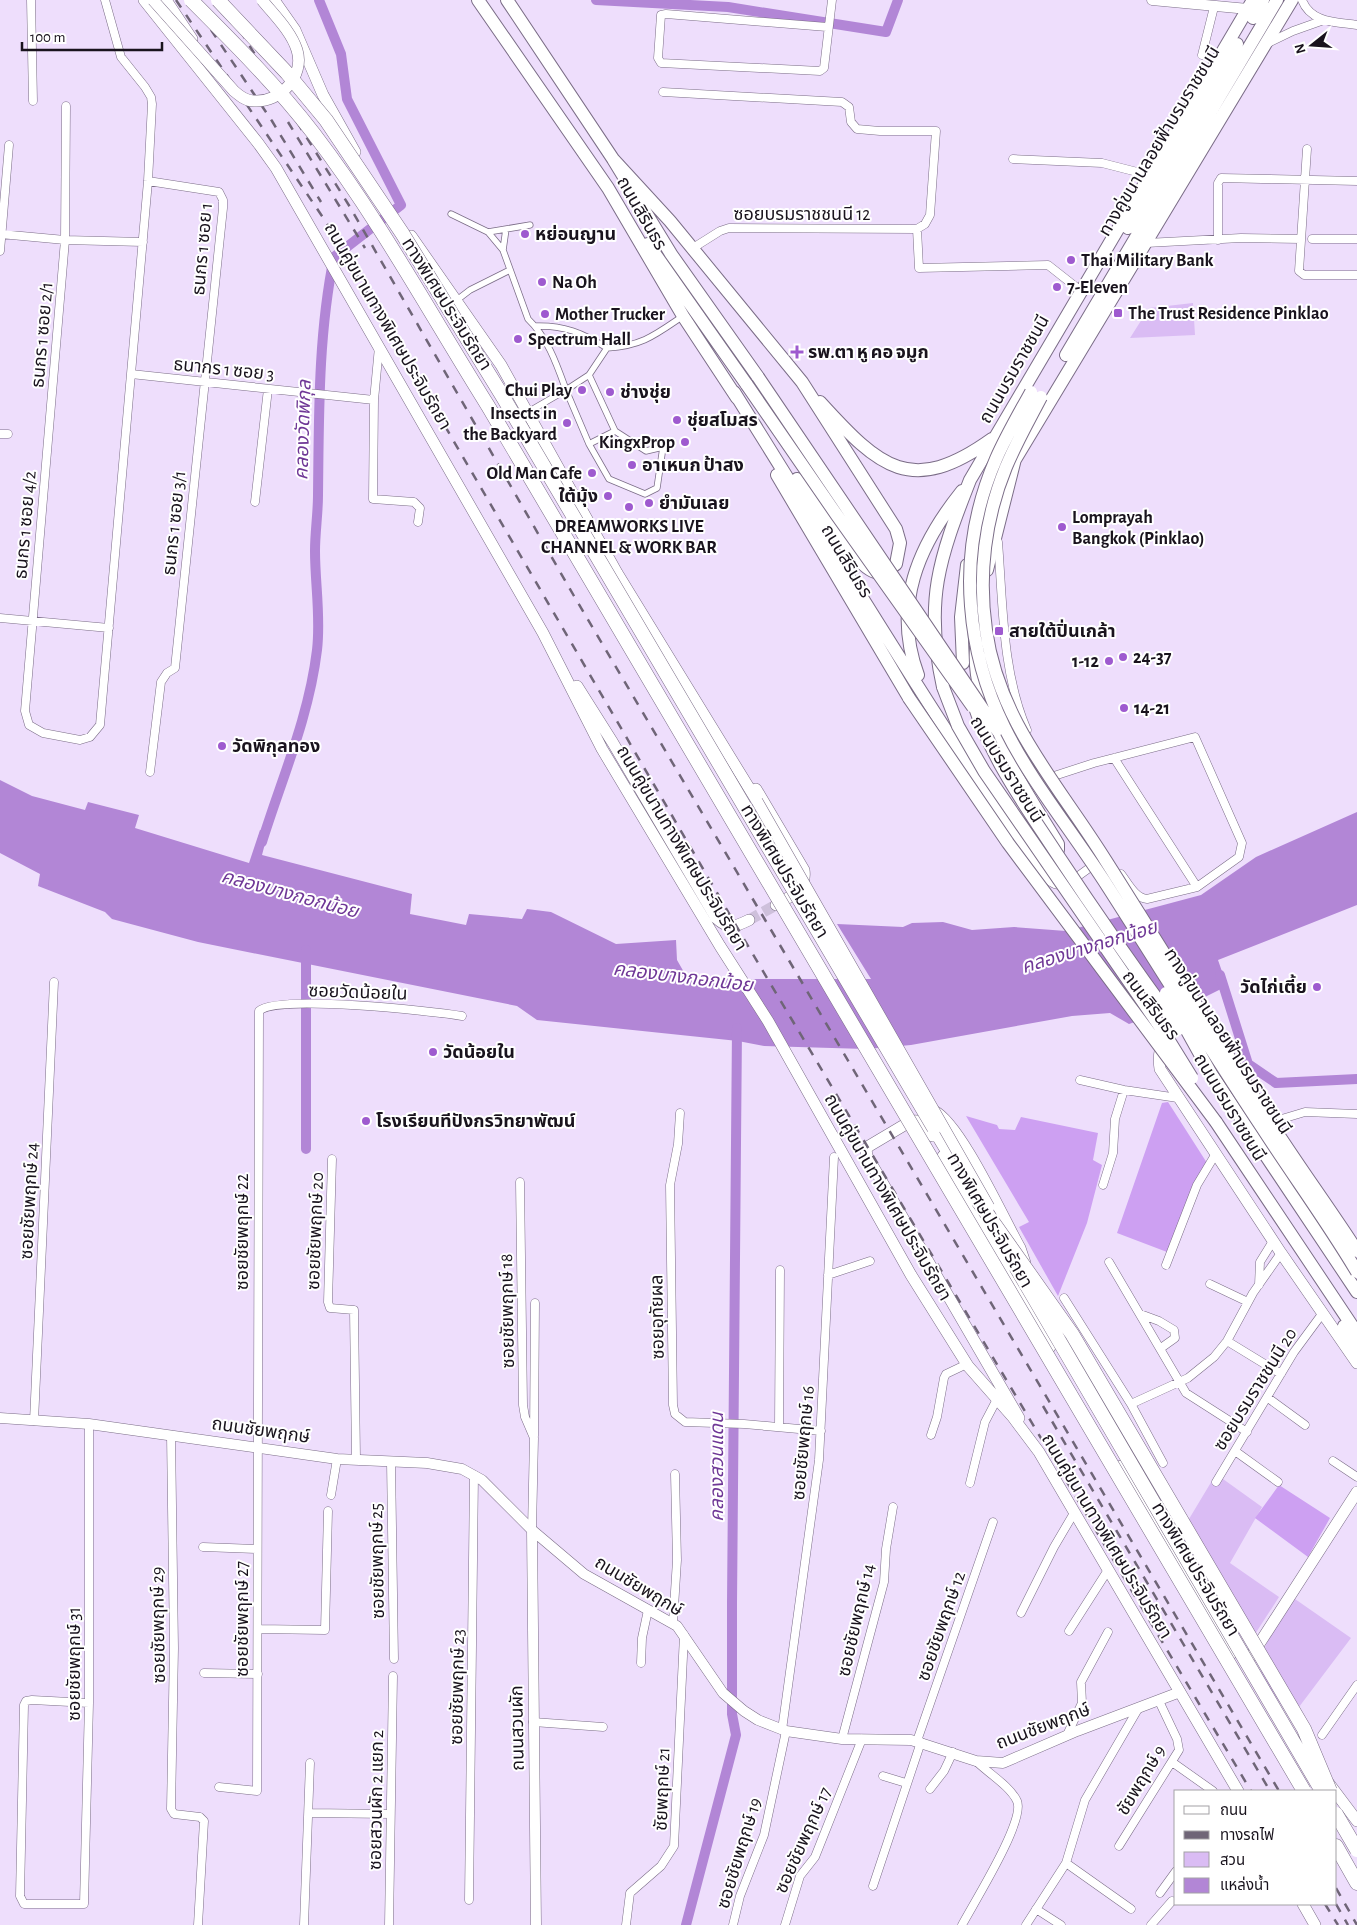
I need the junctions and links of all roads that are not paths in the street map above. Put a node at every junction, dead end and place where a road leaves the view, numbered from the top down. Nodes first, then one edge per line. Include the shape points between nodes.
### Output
1 (31, 0) edge
2 (104, 0) edge
3 (144, 0) edge
4 (153, 0) edge
5 (166, 0) edge
6 (191, 0) edge
7 (218, 0) edge
8 (262, 0) edge
9 (274, 0) edge
10 (478, 0) edge
11 (507, 0) edge
12 (832, 0) edge
13 (1152, 0) edge
14 (1263, 0) edge
15 (1277, 0) edge
16 (1292, 0) edge
17 (1302, 0) edge
18 (1250, 5) edge
19 (1214, 7) junction
20 (1324, 20) junction
21 (1357, 24) edge
22 (827, 27) junction
23 (1265, 44) junction
24 (1202, 56) dead end
25 (663, 92) dead end
26 (220, 94) junction
27 (33, 101) dead end
28 (66, 106) dead end
29 (9, 145) dead end
30 (1307, 148) dead end
31 (613, 158) junction
32 (1013, 159) dead end
33 (1149, 175) junction
34 (1305, 179) junction
35 (1357, 181) edge
36 (148, 182) junction
37 (608, 188) junction
38 (451, 214) dead end
39 (530, 226) dead end
40 (506, 229) junction
41 (917, 229) junction
42 (488, 232) junction
43 (1, 234) edge
44 (1302, 239) junction
45 (1312, 239) dead end
46 (1357, 239) edge
47 (64, 240) junction
48 (1218, 240) junction
49 (142, 242) junction
50 (1146, 243) junction
51 (693, 248) junction
52 (503, 250) junction
53 (0, 251) edge
54 (510, 270) junction
55 (1357, 275) edge
56 (1081, 291) junction
57 (457, 300) junction
58 (684, 316) junction
59 (535, 326) junction
60 (379, 347) junction
61 (607, 348) junction
62 (132, 374) junction
63 (589, 375) junction
64 (204, 381) junction
65 (802, 382) junction
66 (268, 389) junction
67 (566, 390) junction
68 (734, 392) junction
69 (374, 400) junction
70 (528, 412) junction
71 (615, 431) junction
72 (49, 432) joint
73 (995, 436) junction
74 (589, 444) junction
75 (1015, 459) junction
76 (970, 480) junction
77 (255, 502) dead end
78 (418, 522) dead end
79 (996, 530) junction
80 (617, 573) junction
81 (0, 618) edge
82 (31, 621) junction
83 (109, 628) junction
84 (543, 633) junction
85 (925, 694) junction
86 (1114, 758) junction
87 (1025, 768) junction
88 (150, 772) dead end
89 (1054, 776) junction
90 (1098, 841) junction
91 (1031, 859) junction
92 (1092, 866) junction
93 (1116, 868) junction
94 (1197, 887) junction
95 (776, 905) tunnel mouth
96 (749, 920) tunnel mouth
97 (54, 982) dead end
98 (257, 1016) joint
99 (462, 1016) dead end
100 (1210, 1072) junction
101 (1080, 1080) dead end
102 (1124, 1090) junction
103 (1178, 1098) junction
104 (680, 1113) dead end
105 (1357, 1114) edge
106 (1276, 1121) junction
107 (1216, 1122) junction
108 (1215, 1155) junction
109 (834, 1157) dead end
110 (332, 1159) dead end
111 (520, 1182) dead end
112 (1103, 1184) dead end
113 (978, 1201) junction
114 (1273, 1241) junction
115 (1357, 1247) edge
116 (1357, 1251) edge
117 (1281, 1253) junction
118 (870, 1261) dead end
119 (1336, 1261) junction
120 (1109, 1262) dead end
121 (1166, 1265) dead end
122 (780, 1270) dead end
123 (1357, 1273) edge
124 (828, 1275) junction
125 (1322, 1282) junction
126 (1210, 1284) dead end
127 (1259, 1285) junction
128 (1357, 1292) edge
129 (1064, 1298) dead end
130 (1248, 1302) junction
131 (535, 1303) dead end
132 (1139, 1314) junction
133 (1322, 1314) junction
134 (1357, 1333) edge
135 (1227, 1341) junction
136 (1161, 1348) junction
137 (1357, 1350) edge
138 (1062, 1355) junction
139 (1357, 1363) edge
140 (967, 1364) junction
141 (1281, 1374) junction
142 (1179, 1382) junction
143 (1268, 1398) junction
144 (996, 1400) junction
145 (1131, 1404) junction
146 (1012, 1416) junction
147 (0, 1418) edge
148 (34, 1421) junction
149 (89, 1424) junction
150 (1305, 1425) dead end
151 (779, 1427) junction
152 (821, 1431) junction
153 (1247, 1432) junction
154 (171, 1435) junction
155 (931, 1435) dead end
156 (534, 1438) junction
157 (257, 1447) junction
158 (1235, 1451) junction
159 (1039, 1452) junction
160 (336, 1459) junction
161 (356, 1460) junction
162 (1333, 1460) dead end
163 (391, 1462) junction
164 (1163, 1463) dead end
165 (675, 1474) dead end
166 (474, 1475) junction
167 (1357, 1477) edge
168 (1216, 1482) dead end
169 (1278, 1482) dead end
170 (970, 1483) dead end
171 (1357, 1492) edge
172 (331, 1495) dead end
173 (893, 1507) dead end
174 (328, 1511) dead end
175 (1074, 1514) junction
176 (993, 1522) dead end
177 (532, 1530) junction
178 (203, 1547) dead end
179 (256, 1549) junction
180 (1108, 1570) junction
181 (648, 1610) junction
182 (1021, 1613) dead end
183 (673, 1623) junction
184 (258, 1629) junction
185 (1069, 1631) dead end
186 (1108, 1632) dead end
187 (684, 1635) junction
188 (1234, 1652) junction
189 (1252, 1654) junction
190 (394, 1659) dead end
191 (641, 1663) dead end
192 (1254, 1671) junction
193 (204, 1674) dead end
194 (258, 1674) junction
195 (393, 1676) dead end
196 (1357, 1685) edge
197 (1180, 1692) junction
198 (1160, 1701) junction
199 (90, 1703) junction
200 (1138, 1709) junction
201 (533, 1722) junction
202 (603, 1727) dead end
203 (784, 1730) junction
204 (1067, 1735) junction
205 (1322, 1735) dead end
206 (842, 1739) junction
207 (862, 1739) junction
208 (919, 1742) junction
209 (953, 1752) junction
210 (976, 1761) junction
211 (1172, 1762) junction
212 (310, 1763) dead end
213 (883, 1776) dead end
214 (906, 1783) junction
215 (219, 1787) dead end
216 (930, 1789) dead end
217 (1212, 1790) edge
218 (1237, 1790) edge
219 (1303, 1790) edge
220 (1321, 1790) edge
221 (1330, 1790) edge
222 (1335, 1790) edge
223 (1337, 1792) edge
224 (1337, 1808) edge
225 (308, 1813) junction
226 (390, 1814) junction
227 (1337, 1816) edge
228 (1357, 1821) edge
229 (1120, 1846) dead end
230 (1337, 1848) edge
231 (1357, 1851) edge
232 (1066, 1863) junction
233 (1174, 1874) edge
234 (1357, 1882) edge
235 (872, 1886) dead end
236 (1160, 1893) dead end
237 (469, 1900) dead end
238 (1172, 1901) dead end
239 (1304, 1905) edge
240 (1036, 1909) junction
241 (1131, 1909) dead end
242 (198, 1925) edge
243 (304, 1925) edge
244 (389, 1925) edge
245 (536, 1925) edge
246 (626, 1925) edge
247 (733, 1925) edge
248 (785, 1925) edge
249 (962, 1925) edge
250 (1026, 1925) edge
251 (1061, 1925) edge
252 (1151, 1925) edge
253 (1315, 1925) edge

1 - 27 street
2 - 36 street via 120,57 151,97
3 - 26 main road, ถนนคู่ขนานทางพิเศษประจิมรัถยา
4 - 8 main road, bridge via 234,91 254,101 280,93 296,76 299,59 294,42
5 - 26 main road via 196,47
6 - 219 highway, ทางพิเศษประจิมรัถยา, bridge via 244,53 313,133 382,235 533,483
7 - 113 highway, ทางพิเศษประจิมรัถยา, bridge via 282,66 326,120 402,233 503,397
9 - 57 main road via 295,30 323,96 342,130 386,200
10 - 37 main road, ถนนสิรินธร
11 - 31 main road, ถนนสิรินธร
12 - 22 street
13 - 19 street
14 - 87 main road, ทางคู่ขนานลอยฟ้าบรมราชชนนี, bridge via 1031,392 996,458 977,514 971,560 973,629 993,703
15 - 116 main road, ทางคู่ขนานลอยฟ้าบรมราชชนนี, bridge via 1041,397 1007,465 988,528 983,573 984,612 990,651 1004,700 1034,757 1099,849 1268,1118
16 - 23 main road, ถนนบรมราชชนนี
17 - 20 street via 1312,15
18 - 19 street
18 - 33 main road, ถนนบรมราชชนนี
19 - 24 street
20 - 21 street
20 - 23 street
22 - 22 street via 824,68 820,71 661,63 658,58 662,15 666,14
23 - 50 main road, ถนนบรมราชชนนี
25 - 41 street via 842,102 848,106 857,129 936,131 930,215
26 - 60 main road, ถนนคู่ขนานทางพิเศษประจิมรัถยา via 276,168
28 - 47 street, ธนกร 1 ซอย 2/1
29 - 43 street
30 - 34 street
31 - 51 main road
31 - 100 main road, ถนนสิรินธร, bridge via 703,301 958,669 1163,986
32 - 33 street via 1102,163
33 - 56 main road, ถนนบรมราชชนนี
34 - 35 street
34 - 44 street
34 - 48 street via 1225,177 1219,180
36 - 49 street
36 - 64 street, ธนกร 1 ซอย 1 via 209,189 219,192 223,200
37 - 58 main road, ถนนสิรินธร
37 - 87 main road, bridge via 990,730
38 - 42 street
39 - 40 street
40 - 42 street
40 - 52 street
41 - 51 street, ซอยบรมราชชนนี 12 via 729,228
41 - 56 street via 919,268 1048,265
42 - 52 street
43 - 47 street
43 - 53 street
44 - 48 street
44 - 55 street via 1301,273
45 - 46 street
47 - 49 street
47 - 72 street, ธนกร 1 ซอย 2/1
48 - 50 street
49 - 62 street
50 - 75 main road, ถนนบรมราชชนนี
51 - 65 main road
52 - 54 street
54 - 57 street
54 - 59 street via 528,320
56 - 73 main road, ถนนบรมราชชนนี
57 - 70 main road
58 - 61 street via 650,339 630,346
58 - 68 main road, ถนนสิรินธร
59 - 61 street via 548,325 582,332
59 - 67 street via 554,357
60 - 69 street
60 - 84 main road, ถนนคู่ขนานทางพิเศษประจิมรัถยา
61 - 63 street
62 - 64 street, ธนากร 1 ซอย 3
62 - 83 street
63 - 67 street
63 - 71 street
64 - 66 street, ธนากร 1 ซอย 3
64 - 88 street, ธนกร 1 ซอย 3/1 via 175,668 161,682
65 - 68 main road via 896,529 899,557 889,570 875,572 854,556
65 - 73 main road via 862,446 900,468 922,471 952,464 966,458
66 - 69 street, ธนากร 1 ซอย 3
66 - 77 street
67 - 70 street
67 - 74 street
68 - 85 main road
68 - 107 main road, ถนนสิรินธร, bridge via 802,520 909,698 1008,843
69 - 78 street via 373,499 414,502 420,508
70 - 80 main road
71 - 74 street
71 - 74 street via 646,451 663,447 657,488 646,494 609,479
72 - 82 street, ธนกร 1 ซอย 4/2
73 - 76 main road, ถนนบรมราชชนนี
75 - 79 main road
75 - 100 main road, ถนนบรมราชชนนี, bridge via 970,554 962,594 963,663 982,728 1003,772
76 - 85 main road via 935,528 909,591 908,639
76 - 107 main road, ถนนบรมราชชนนี, bridge via 950,530 937,577 935,641 944,687 958,726 984,771 1163,1031
79 - 89 street via 1006,641 1015,694 1035,749
79 - 91 main road via 979,604 974,664 988,721 1058,844 1058,850 1050,859
80 - 95 main road via 668,642 804,870 806,879 803,886
80 - 138 main road, bridge via 756,801 1011,1248
81 - 82 street
82 - 83 street
82 - 83 street, ธนกร 1 ซอย 4/2 via 25,711 29,725 42,733 80,740 90,737 100,725
84 - 96 main road via 614,743 716,918 733,928
84 - 140 main road, ถนนคู่ขนานทางพิเศษประจิมรัถยา via 602,749 768,1020 911,1275
85 - 91 main road via 959,752
86 - 89 street
86 - 94 street
86 - 94 street via 1195,737 1242,843 1239,857
87 - 123 main road, ทางคู่ขนานลอยฟ้าบรมราชชนนี, bridge via 1088,856
89 - 90 street
90 - 92 street
90 - 93 street
91 - 92 street via 1046,879 1060,886
92 - 93 street
93 - 94 street via 1141,898
97 - 148 street, ซอยชัยพฤกษ์ 24
98 - 99 street, ซอยวัดน้อยใน via 269,1005 296,1004 425,1010
98 - 157 street, ซอยชัยพฤกษ์ 22
100 - 119 main road, ถนนบรมราชชนนี
101 - 102 street
102 - 103 street
102 - 112 street via 1115,1119 1113,1153
103 - 106 main road via 1160,1069 1161,1044 1176,1025 1201,1018 1214,1028
103 - 108 main road
104 - 151 street, ซอยอุทัยผล via 670,1186 675,1414 686,1422
105 - 106 street via 1305,1112
106 - 115 main road
107 - 125 main road, ถนนบรมราชชนนี
108 - 114 main road
108 - 121 street via 1197,1185
109 - 124 street, ซอยชัยพฤกษ์ 16
110 - 161 street, ซอยชัยพฤกษ์ 20 via 328,1302 330,1308 354,1310
111 - 156 street, ซอยชัยพฤกษ์ 18 via 523,1405
113 - 220 highway, ทางพิเศษประจิมรัถยา, bridge
113 - 221 highway, bridge via 1046,1295 1098,1377 1304,1729
114 - 117 main road
114 - 127 street via 1260,1262
117 - 127 street
117 - 133 main road
118 - 124 street
119 - 123 main road
119 - 128 main road, ถนนบรมราชชนนี
120 - 132 street
122 - 151 street
124 - 152 street, ซอยชัยพฤกษ์ 16
125 - 134 main road, ถนนบรมราชชนนี
125 - 137 main road
126 - 130 street
127 - 130 street
129 - 145 street
130 - 135 street
131 - 156 street, ซอยชัยพฤกษ์ 18
132 - 136 street
132 - 136 street via 1174,1330 1174,1338
133 - 139 main road
133 - 141 street, ซอยบรมราชชนนี 20
135 - 141 street
135 - 142 street via 1200,1370
136 - 142 street
138 - 146 main road via 1020,1248 950,1124 939,1113 928,1109 904,1118 863,1141 861,1152 871,1178
138 - 188 main road
140 - 144 main road, ถนนคู่ขนานทางพิเศษประจิมรัถยา
140 - 155 street via 946,1374
141 - 143 street, ซอยบรมราชชนนี 20
142 - 145 street
142 - 153 street via 1191,1399
143 - 150 street
143 - 153 street, ซอยบรมราชชนนี 20
144 - 146 main road, ถนนคู่ขนานทางพิเศษประจิมรัถยา
144 - 170 street via 985,1422
145 - 164 street
146 - 159 main road, ถนนคู่ขนานทางพิเศษประจิมรัถยา
147 - 148 street, ถนนชัยพฤกษ์
148 - 149 street, ถนนชัยพฤกษ์
149 - 154 street, ถนนชัยพฤกษ์
149 - 199 street, ซอยชัยพฤกษ์ 31
151 - 152 street, ซอยอุทัยผล
152 - 203 street, ซอยชัยพฤกษ์ 16
153 - 158 street, ซอยบรมราชชนนี 20
154 - 157 street, ถนนชัยพฤกษ์
154 - 242 street, ซอยชัยพฤกษ์ 29 via 174,1648 171,1808 174,1814 200,1817 204,1821
156 - 177 street, ซอยชัยพฤกษ์ 18
157 - 160 street, ถนนชัยพฤกษ์
157 - 179 street, ซอยชัยพฤกษ์ 27
158 - 168 street, ซอยบรมราชชนนี 20
158 - 169 street
159 - 175 main road, ถนนคู่ขนานทางพิเศษประจิมรัถยา
159 - 188 main road via 867,1156 869,1146 912,1121 925,1125 932,1136 1056,1358
160 - 161 street, ถนนชัยพฤกษ์
160 - 172 street
161 - 163 street, ถนนชัยพฤกษ์
162 - 167 street
163 - 166 street, ถนนชัยพฤกษ์ via 449,1465
163 - 190 street, ซอยชัยพฤกษ์ 25
165 - 183 street via 677,1570
166 - 177 street, ถนนชัยพฤกษ์
166 - 237 street, ซอยชัยพฤกษ์ 23
171 - 189 main road
173 - 206 street, ซอยชัยพฤกษ์ 14 via 884,1582
174 - 184 street via 325,1630
175 - 180 main road, ถนนคู่ขนานทางพิเศษประจิมรัถยา
175 - 182 street
176 - 208 street, ซอยชัยพฤกษ์ 12
177 - 181 street, ถนนชัยพฤกษ์ via 584,1574
177 - 201 street, ถนนสวนผัก
178 - 179 street
179 - 184 street, ซอยชัยพฤกษ์ 27
180 - 185 street
180 - 197 main road, ถนนคู่ขนานทางพิเศษประจิมรัถยา
181 - 183 street, ถนนชัยพฤกษ์
181 - 191 street
183 - 187 street, ถนนชัยพฤกษ์
184 - 194 street, ซอยชัยพฤกษ์ 27
186 - 204 street via 1081,1682 1082,1703
187 - 203 street, ถนนชัยพฤกษ์ via 723,1693 744,1711
187 - 246 street, ชัยพฤกษ์ 21 via 676,1840 661,1866 630,1893
188 - 189 main road via 1245,1650
188 - 192 main road via 1228,1661 1231,1674 1243,1678
189 - 192 main road
192 - 222 main road via 1300,1746
193 - 194 street
194 - 215 street, ซอยชัยพฤกษ์ 27 via 257,1791
195 - 226 street, ซอยสวนผัก 2 แยก 2
196 - 205 street
197 - 198 street, ถนนชัยพฤกษ์
197 - 218 main road, ถนนคู่ขนานทางพิเศษประจิมรัถยา
198 - 200 street, ถนนชัยพฤกษ์
198 - 211 street, ชัยพฤกษ์ 9 via 1178,1742 1179,1750
199 - 199 street, ซอยชัยพฤกษ์ 31 via 84,1904 27,1904 20,1899 24,1705 32,1700
200 - 204 street, ถนนชัยพฤกษ์
200 - 232 street via 1085,1800
201 - 202 street
201 - 245 street, ถนนสวนผัก
203 - 206 street, ถนนชัยพฤกษ์
203 - 247 street, ซอยชัยพฤกษ์ 19 via 764,1835 740,1896
204 - 210 street, ถนนชัยพฤกษ์ via 1003,1763
206 - 207 street, ถนนชัยพฤกษ์
207 - 208 street, ถนนชัยพฤกษ์
207 - 248 street, ซอยชัยพฤกษ์ 17 via 815,1857 800,1876
208 - 209 street, ถนนชัยพฤกษ์
208 - 214 street, ซอยชัยพฤกษ์ 12
209 - 210 street, ถนนชัยพฤกษ์
209 - 216 street
210 - 249 street via 1016,1798 1019,1809 1000,1857
211 - 217 street
211 - 229 street, ชัยพฤกษ์ 9
212 - 225 street
213 - 214 street
214 - 235 street, ซอยชัยพฤกษ์ 12
223 - 228 main road
224 - 231 highway, bridge
225 - 226 street
225 - 243 street
226 - 244 street, ซอยสวนผัก 2 แยก 2
227 - 231 highway, bridge
230 - 234 highway
232 - 240 street
232 - 241 street
233 - 236 street
238 - 252 street
239 - 253 main road
240 - 250 street
240 - 251 street

